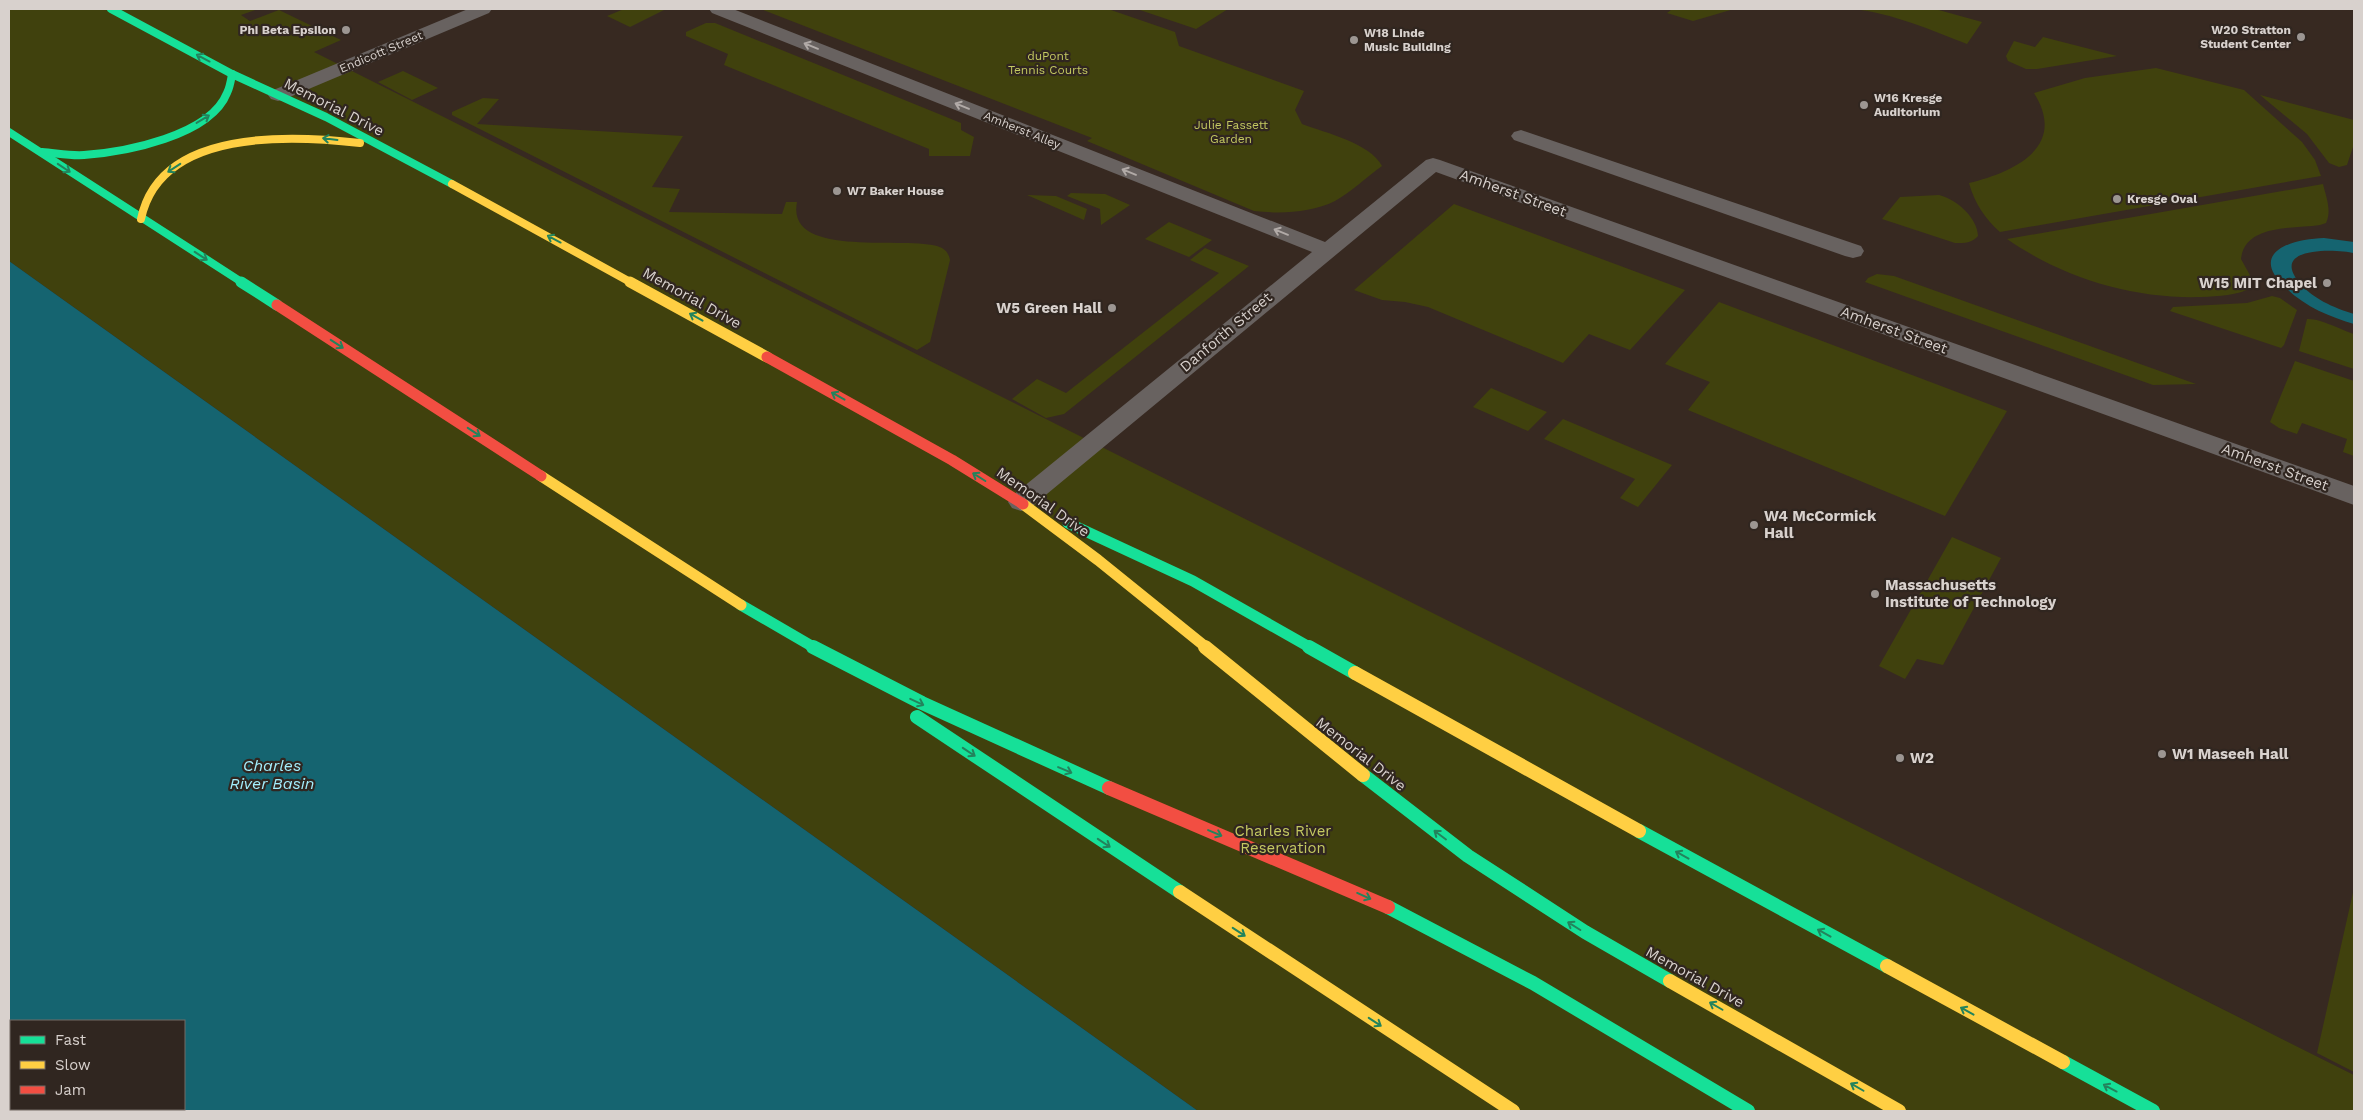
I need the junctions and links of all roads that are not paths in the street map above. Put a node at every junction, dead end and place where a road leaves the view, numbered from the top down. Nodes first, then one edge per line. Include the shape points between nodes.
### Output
1 (111, 9) edge
2 (483, 9) edge
3 (718, 9) edge
4 (232, 74) junction
5 (278, 95) junction
6 (9, 132) edge
7 (1521, 136) dead end
8 (378, 145) junction
9 (38, 151) junction
10 (1433, 164) joint
11 (141, 219) junction
12 (1326, 250) junction
13 (1853, 251) dead end
14 (2354, 496) edge
15 (1021, 502) junction
16 (827, 656) junction
17 (1513, 1111) edge
18 (1748, 1111) edge
19 (1899, 1111) edge
20 (2153, 1111) edge

4 -> 1 highway, Memorial Drive
2 - 5 street, Endicott Street
12 -> 3 street, Amherst Alley
4 - 5 highway, Memorial Drive
9 -> 4 highway via 82,155 115,152 177,132 212,113 227,96
5 - 8 highway, Memorial Drive
6 - 9 highway
7 - 13 street
8 -> 11 highway via 297,136 240,140 214,148 189,158 160,179 144,199
15 -> 8 highway, Memorial Drive via 952,460 593,260
9 -> 11 highway
10 - 12 street, Danforth Street
10 - 14 street, Amherst Street
11 -> 16 highway via 743,606
12 - 15 street, Danforth Street
19 -> 15 highway, Memorial Drive via 1585,932 1468,856
20 -> 15 highway via 1488,749 1193,581
16 -> 17 highway via 1142,868
16 -> 18 highway via 1029,754 1406,915 1533,983

